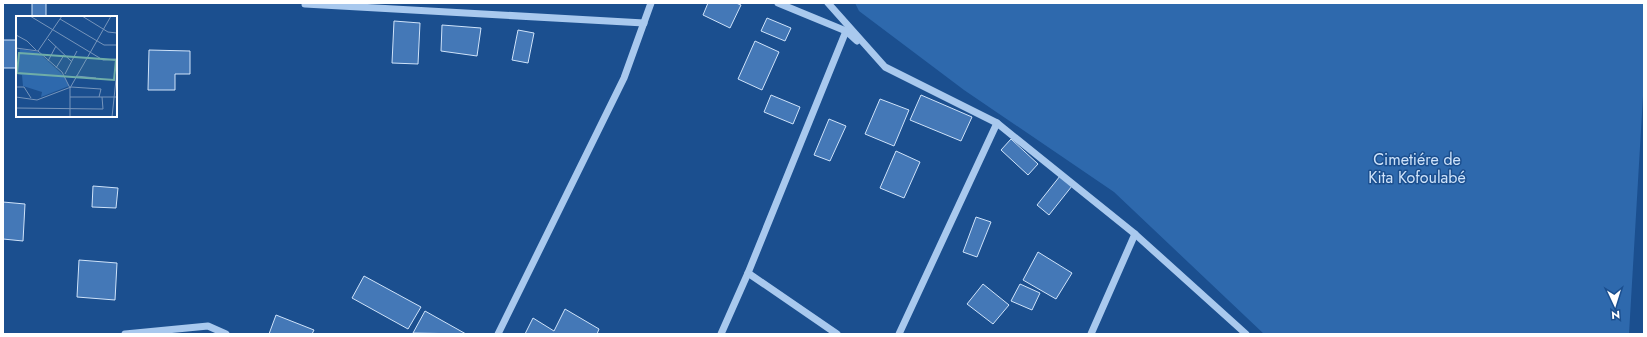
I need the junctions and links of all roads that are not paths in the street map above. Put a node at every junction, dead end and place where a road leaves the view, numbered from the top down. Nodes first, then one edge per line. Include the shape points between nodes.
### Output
1 (651, 3) edge
2 (778, 3) edge
3 (828, 3) edge
4 (305, 4) dead end
5 (644, 23) junction
6 (846, 31) junction
7 (885, 67) junction
8 (997, 123) junction
9 (1135, 234) junction
10 (748, 273) junction
11 (125, 334) edge
12 (226, 334) edge
13 (498, 334) edge
14 (721, 334) edge
15 (837, 334) edge
16 (899, 334) edge
17 (1091, 334) edge
18 (1246, 334) edge

1 - 5 street
2 - 6 street
3 - 7 street
4 - 5 street
5 - 13 street via 624,78
6 - 7 street
6 - 10 street
7 - 8 street
8 - 9 street
8 - 16 street
9 - 17 street
9 - 18 street
10 - 14 street
10 - 15 street
11 - 12 street via 208,326

